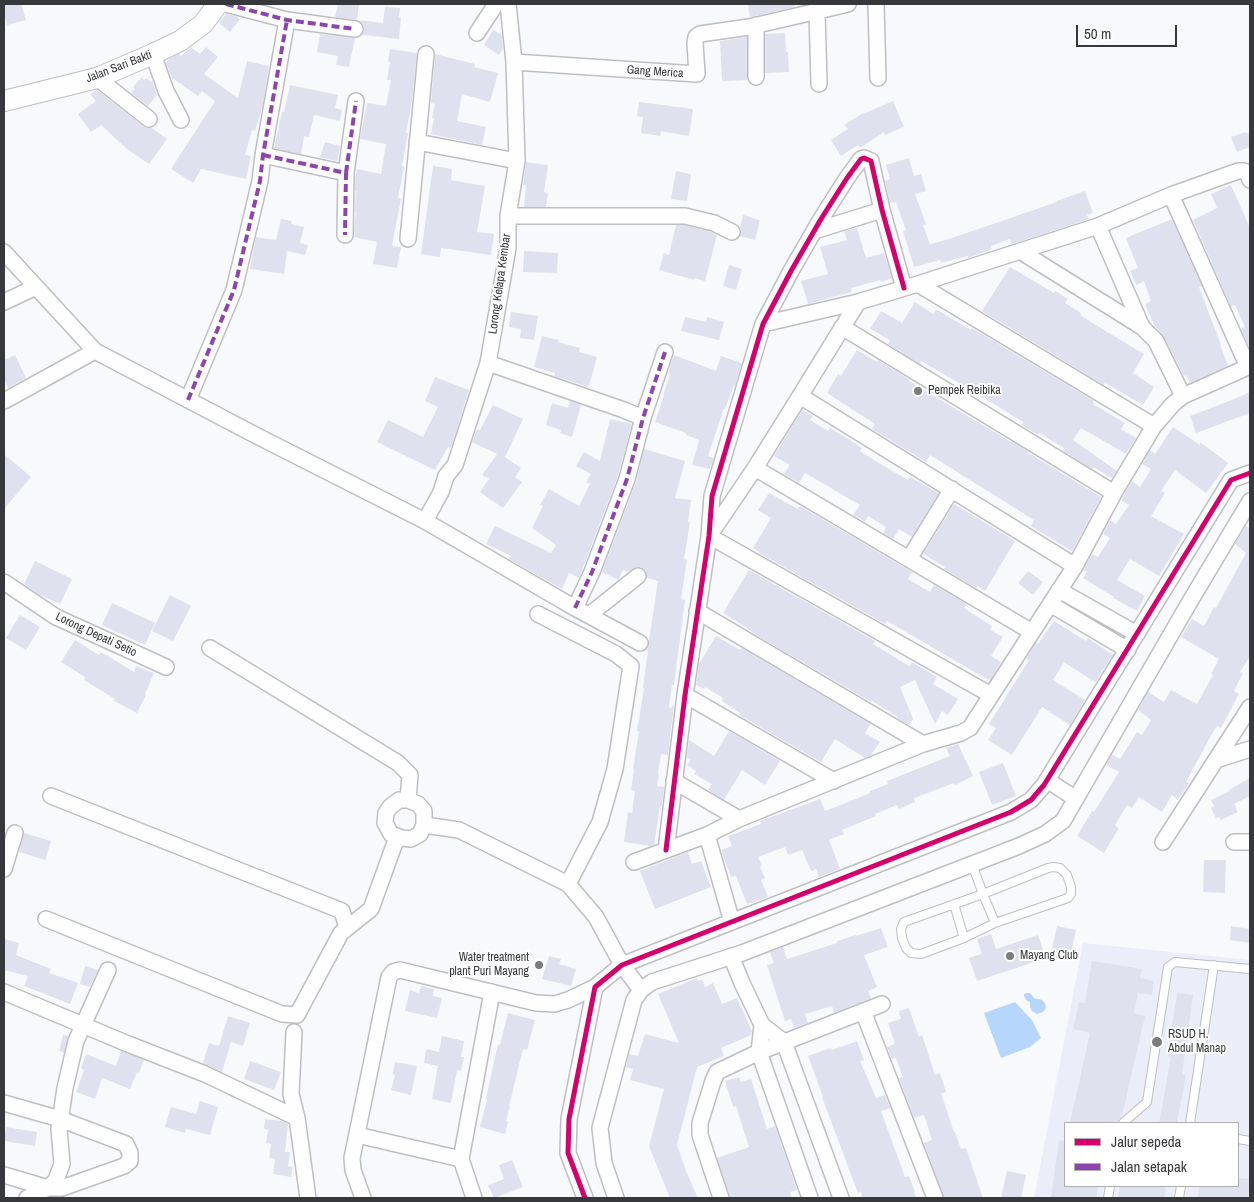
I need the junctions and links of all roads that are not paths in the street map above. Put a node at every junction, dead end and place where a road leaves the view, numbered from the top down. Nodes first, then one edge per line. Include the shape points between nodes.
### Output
1 (218, 4) edge
2 (226, 4) edge
3 (496, 4) edge
4 (508, 4) edge
5 (848, 4) edge
6 (876, 4) edge
7 (817, 11) junction
8 (288, 20) junction
9 (756, 25) junction
10 (355, 29) dead end
11 (477, 33) dead end
12 (153, 54) junction
13 (426, 54) dead end
14 (514, 62) junction
15 (756, 77) dead end
16 (97, 78) junction
17 (878, 78) dead end
18 (820, 84) dead end
19 (4, 101) edge
20 (356, 101) dead end
21 (149, 119) dead end
22 (181, 120) dead end
23 (417, 142) junction
24 (264, 155) junction
25 (517, 161) junction
26 (346, 173) junction
27 (1250, 180) edge
28 (1171, 196) junction
29 (882, 210) junction
30 (508, 216) junction
31 (1098, 226) junction
32 (814, 231) junction
33 (732, 232) dead end
34 (345, 235) dead end
35 (408, 239) dead end
36 (1020, 251) junction
37 (4, 252) edge
38 (911, 286) junction
39 (36, 287) junction
40 (4, 302) edge
41 (858, 302) junction
42 (763, 324) junction
43 (842, 327) junction
44 (1142, 327) junction
45 (95, 351) junction
46 (666, 352) dead end
47 (488, 363) junction
48 (1249, 367) edge
49 (800, 396) junction
50 (1183, 396) junction
51 (188, 400) junction
52 (4, 401) edge
53 (644, 418) junction
54 (1154, 426) junction
55 (755, 468) junction
56 (1250, 473) edge
57 (952, 489) junction
58 (1114, 493) junction
59 (1250, 501) edge
60 (425, 521) junction
61 (709, 536) junction
62 (909, 559) junction
63 (1075, 566) junction
64 (638, 576) dead end
65 (4, 582) edge
66 (1059, 590) junction
67 (1050, 604) junction
68 (575, 608) junction
69 (697, 611) junction
70 (538, 614) dead end
71 (590, 615) junction
72 (1032, 632) junction
73 (1137, 634) junction
74 (640, 643) dead end
75 (210, 648) dead end
76 (1128, 650) junction
77 (166, 667) dead end
78 (685, 695) junction
79 (991, 695) junction
80 (1250, 707) edge
81 (923, 744) junction
82 (1250, 749) edge
83 (1216, 760) junction
84 (1047, 780) junction
85 (674, 781) junction
86 (834, 781) junction
87 (51, 796) dead end
88 (1076, 798) junction
89 (408, 800) junction
90 (739, 819) junction
91 (424, 825) junction
92 (15, 833) dead end
93 (707, 835) junction
94 (397, 837) junction
95 (1163, 842) dead end
96 (1234, 842) dead end
97 (1250, 842) edge
98 (666, 850) junction
99 (634, 862) dead end
100 (972, 864) junction
101 (4, 868) edge
102 (568, 884) junction
103 (983, 894) junction
104 (954, 904) junction
105 (46, 919) dead end
106 (732, 922) junction
107 (994, 922) junction
108 (348, 928) junction
109 (964, 938) junction
110 (732, 956) junction
111 (622, 964) junction
112 (1214, 965) junction
113 (1250, 969) edge
114 (108, 970) dead end
115 (595, 987) junction
116 (641, 990) junction
117 (4, 992) edge
118 (492, 992) junction
119 (882, 1004) dead end
120 (864, 1011) junction
121 (762, 1025) junction
122 (84, 1026) junction
123 (294, 1032) dead end
124 (784, 1042) junction
125 (759, 1052) junction
126 (4, 1103) edge
127 (297, 1118) junction
128 (60, 1119) junction
129 (1125, 1122) edge
130 (1190, 1122) edge
131 (357, 1135) junction
132 (461, 1159) junction
133 (4, 1174) edge
134 (48, 1188) junction
135 (27, 1198) edge
136 (308, 1198) edge
137 (363, 1198) edge
138 (474, 1198) edge
139 (585, 1198) edge
140 (616, 1198) edge
141 (721, 1198) edge
142 (810, 1198) edge
143 (840, 1198) edge
144 (935, 1198) edge

1 - 12 main road, Jalan Sari Bakti via 203,24 180,41
2 - 8 street
3 - 11 street
4 - 14 street, Lorong Kelapa Kembar
5 - 7 street, Gang Merica
6 - 17 street
7 - 9 street, Gang Merica
7 - 18 street
8 - 10 street
8 - 24 street
9 - 14 street, Gang Merica via 696,37 697,74
9 - 15 street
12 - 16 main road, Jalan Sari Bakti
12 - 22 street
13 - 23 street
14 - 25 street, Lorong Kelapa Kembar
16 - 19 main road, Jalan Sari Bakti
16 - 21 street
20 - 26 street
23 - 25 street
23 - 35 street
24 - 26 street
24 - 51 street via 234,290
25 - 30 street, Lorong Kelapa Kembar
26 - 34 street
27 - 28 street via 1244,171 1238,171
28 - 31 street
28 - 48 street
29 - 32 street
29 - 32 street via 872,161 864,158
29 - 38 street
30 - 33 street via 685,216 714,223
30 - 47 street, Lorong Kelapa Kembar via 508,248
31 - 36 street
31 - 44 street
32 - 42 street
36 - 38 street
36 - 44 street
37 - 39 street
38 - 41 street
38 - 54 street
39 - 40 street
39 - 45 street
41 - 42 street
41 - 43 street
42 - 61 street via 712,496
43 - 49 street
43 - 58 street
44 - 50 street via 1156,341
45 - 51 street
45 - 52 street
46 - 53 street
47 - 53 street
47 - 60 street, Lorong Kelapa Kembar via 455,465 446,476
48 - 50 street
49 - 55 street
49 - 57 street
50 - 54 street
51 - 60 street
53 - 68 street via 627,479
54 - 58 street
55 - 61 street
55 - 62 street
56 - 73 street via 1231,480
57 - 62 street
57 - 63 street
58 - 63 street
59 - 88 street
60 - 68 street
61 - 69 street
61 - 79 street
62 - 72 street
63 - 66 street
64 - 71 street
65 - 77 street, Lorong Depati Setio via 56,617
66 - 67 street
66 - 73 street
67 - 72 street
67 - 76 street
68 - 71 street
69 - 78 street
69 - 81 street
70 - 102 street via 616,654 631,666 615,769 600,822
71 - 74 street
72 - 79 street
73 - 76 street
75 - 89 street via 398,763 410,775
76 - 84 street
78 - 85 street
78 - 86 street
79 - 81 street via 970,728
80 - 83 street
81 - 86 street
82 - 83 street
83 - 95 street
84 - 88 street
84 - 106 street via 1031,800 1011,812
85 - 90 street
85 - 98 street
86 - 90 street
87 - 108 street via 342,912
88 - 100 street via 1063,821 1045,834
89 - 91 street via 424,811
89 - 94 street via 399,800 386,813 385,823 390,834
90 - 93 street
91 - 94 street via 420,834 411,839
91 - 102 street via 459,830
92 - 101 street
93 - 98 street
93 - 106 street
94 - 108 street via 371,909
96 - 97 street
98 - 99 street
100 - 103 lane
100 - 110 street
102 - 111 street via 596,917
103 - 104 lane
103 - 107 lane
103 - 107 lane via 1048,868 1060,868 1067,875 1072,894 1068,898
104 - 109 lane
104 - 109 lane via 904,922 902,938 911,953 921,954
105 - 108 street via 290,1015 297,1015 341,933
106 - 111 street
107 - 109 lane
110 - 116 street via 652,982
110 - 121 street
111 - 115 street
111 - 116 street
112 - 113 lane
112 - 129 lane via 1175,962 1168,967 1147,1102
112 - 130 lane
114 - 122 street
115 - 118 street via 555,1004 536,1003
115 - 139 street via 569,1119 568,1154
116 - 140 street via 634,1000 600,1128 604,1163
117 - 122 street
118 - 131 street via 400,970 393,972 389,977
118 - 132 street
119 - 120 street
120 - 124 street
120 - 144 street
121 - 124 street
121 - 125 street
122 - 127 street via 206,1074
122 - 128 street via 76,1041
123 - 127 street via 291,1094
124 - 125 street
124 - 143 street
125 - 141 street via 718,1072 700,1123 700,1135
125 - 142 street
126 - 128 street
127 - 136 street
128 - 134 street via 62,1164 56,1180
128 - 134 street via 126,1144 130,1161 62,1188
131 - 132 street
131 - 137 street via 352,1170
132 - 138 street
133 - 134 street
134 - 135 street

